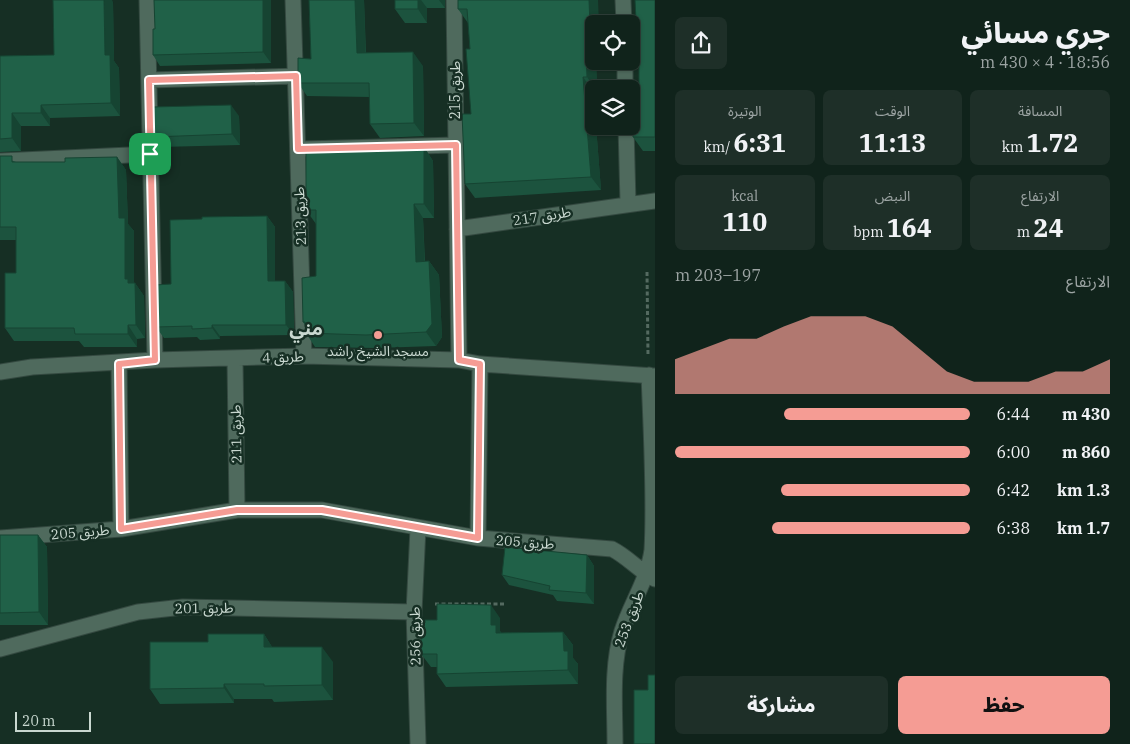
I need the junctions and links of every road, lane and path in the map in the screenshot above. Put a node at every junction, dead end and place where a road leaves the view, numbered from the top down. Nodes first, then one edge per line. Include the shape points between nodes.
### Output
1 (147, 0) edge
2 (293, 0) edge
3 (454, 0) edge
4 (623, 0) edge
5 (624, 15) edge
6 (296, 76) junction
7 (149, 80) junction
8 (626, 135) edge
9 (456, 145) junction
10 (298, 149) junction
11 (150, 154) junction
12 (0, 161) edge
13 (655, 201) edge
14 (628, 203) junction
15 (457, 229) junction
16 (647, 272) dead end
17 (304, 356) junction
18 (235, 359) junction
19 (155, 360) junction
20 (459, 360) junction
21 (119, 364) junction
22 (480, 364) junction
23 (0, 372) edge
24 (652, 375) edge
25 (237, 510) junction
26 (418, 528) junction
27 (121, 529) junction
28 (0, 538) edge
29 (478, 538) junction
30 (651, 577) edge
31 (505, 604) dead end
32 (414, 608) junction
33 (0, 649) edge
34 (418, 744) edge
35 (615, 744) edge

1 - 7 street
2 - 6 street, طريق 213
3 - 9 street, طريق 215
4 - 5 street
6 - 7 street
6 - 10 street, طريق 213
7 - 11 street
8 - 14 street
9 - 10 street
9 - 15 street, طريق 215
10 - 17 street, طريق 213
11 - 12 street
11 - 19 street
13 - 14 street, طريق 217
14 - 15 street, طريق 217
15 - 20 street, طريق 215
16 - 24 path
17 - 18 street, طريق 4
17 - 20 street, طريق 4
18 - 19 street, طريق 4
18 - 25 street, طريق 211
19 - 21 street, طريق 4
20 - 22 street, طريق 4
21 - 23 street, طريق 4 via 32,367
21 - 27 street
22 - 24 street, طريق 4
22 - 29 street
24 - 30 street, طريق 253 via 654,509
25 - 26 street, طريق 205 via 322,510
25 - 27 street, طريق 205
26 - 29 street, طريق 205
26 - 32 street, طريق 256
27 - 28 street, طريق 205
29 - 30 street, طريق 205 via 612,549
30 - 35 street, طريق 253 via 622,630 616,652
31 - 32 path
32 - 33 street, طريق 201 via 174,608 138,612
32 - 34 street, طريق 256

